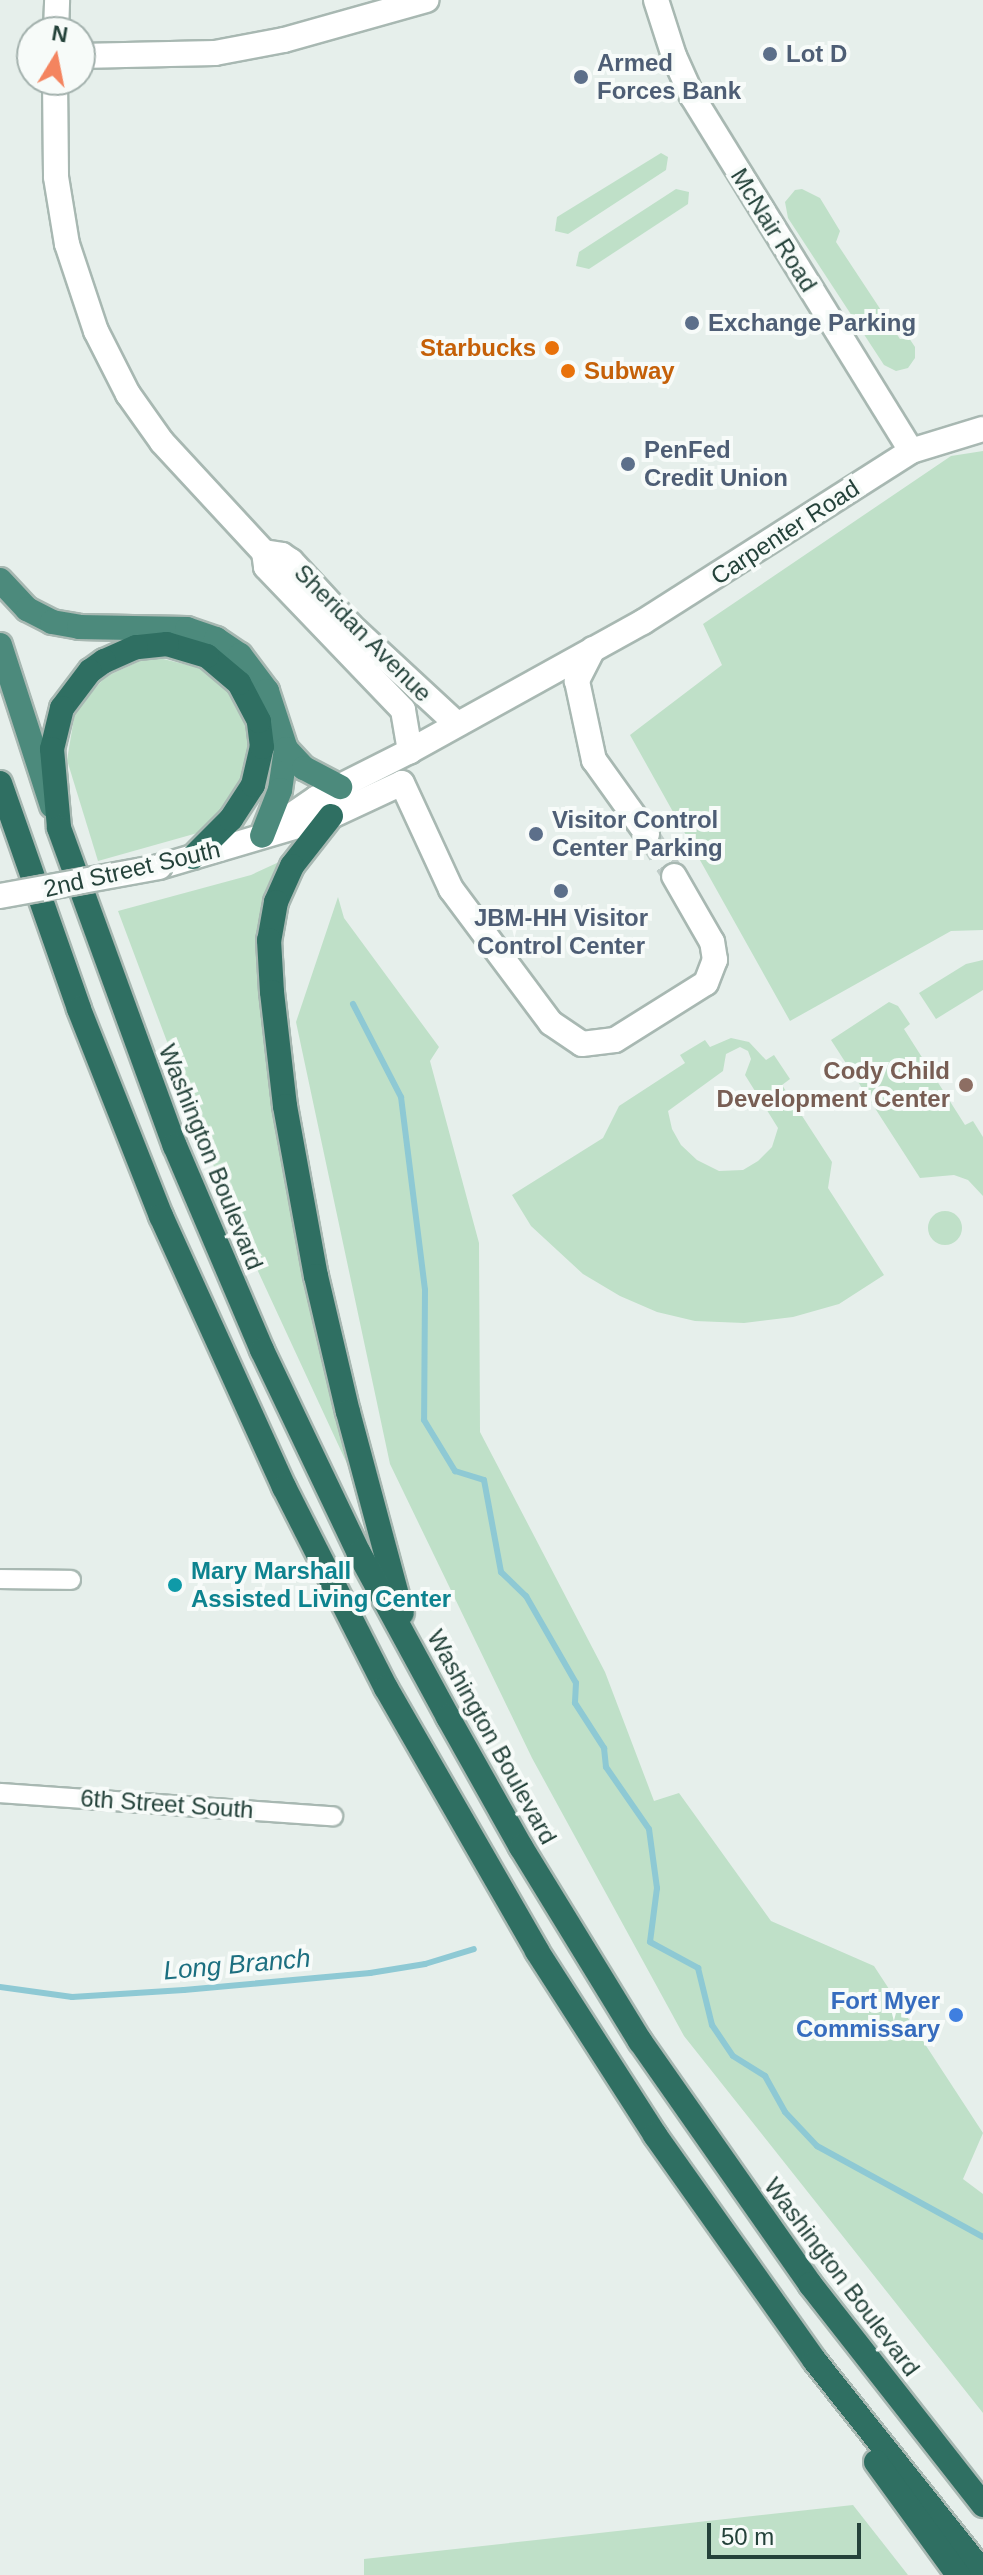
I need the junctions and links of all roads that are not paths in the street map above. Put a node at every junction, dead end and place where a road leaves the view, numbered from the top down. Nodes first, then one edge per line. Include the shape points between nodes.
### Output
1 (426, 0) edge
2 (656, 0) edge
3 (96, 56) edge
4 (55, 96) edge
5 (983, 429) edge
6 (911, 451) junction
7 (264, 552) junction
8 (0, 580) edge
9 (0, 645) edge
10 (593, 649) junction
11 (457, 724) junction
12 (286, 749) junction
13 (410, 751) junction
14 (0, 783) edge
15 (357, 786) junction
16 (331, 816) junction
17 (59, 828) junction
18 (647, 834) tunnel mouth
19 (262, 836) junction
20 (193, 857) junction
21 (674, 876) tunnel mouth
22 (0, 896) edge
23 (0, 1579) edge
24 (71, 1580) dead end
25 (413, 1654) junction
26 (0, 1793) edge
27 (333, 1816) dead end
28 (815, 2361) junction
29 (983, 2505) edge
30 (983, 2572) edge
31 (958, 2575) edge

1 - 3 street via 284,40 215,53
2 - 6 street, McNair Road via 692,96
4 - 7 street, Sheridan Avenue via 61,211 75,275 96,331 128,394 162,442
5 - 6 street, Carpenter Road
6 - 10 street, Carpenter Road
7 - 11 street, Sheridan Avenue via 291,561 351,626
7 - 13 street, Sheridan Avenue via 266,567 403,710
8 - 12 highway via 27,609 65,625 173,627 216,639 240,655 258,677 274,705
9 - 17 highway, Washington Boulevard
10 - 11 street, Carpenter Road
10 - 18 street via 577,681 597,769
11 - 13 street, Carpenter Road
12 - 15 highway via 314,775
12 - 19 highway via 280,790
13 - 15 street, Carpenter Road
14 - 28 highway via 79,1009 161,1216 351,1623 560,1987 655,2135
15 - 16 street, 2nd Street South
15 - 19 street, 2nd Street South
15 - 21 street via 402,783 451,889 551,1023 582,1044 615,1040 706,983 715,960 712,942
16 - 19 street, 2nd Street South
16 - 25 highway via 292,866 272,915 269,955 275,1020 316,1276
17 - 20 highway via 52,749 69,695 90,671 120,653 152,645 181,647 207,656 231,673 248,695 262,735 258,772 248,797
17 - 25 highway, Washington Boulevard via 201,1212 326,1486
19 - 20 street, 2nd Street South
20 - 22 street, 2nd Street South, bridge
23 - 24 street
25 - 29 highway, Washington Boulevard via 521,1847 680,2102 810,2284
26 - 27 street, 6th Street South
28 - 30 highway
28 - 31 highway via 893,2490

